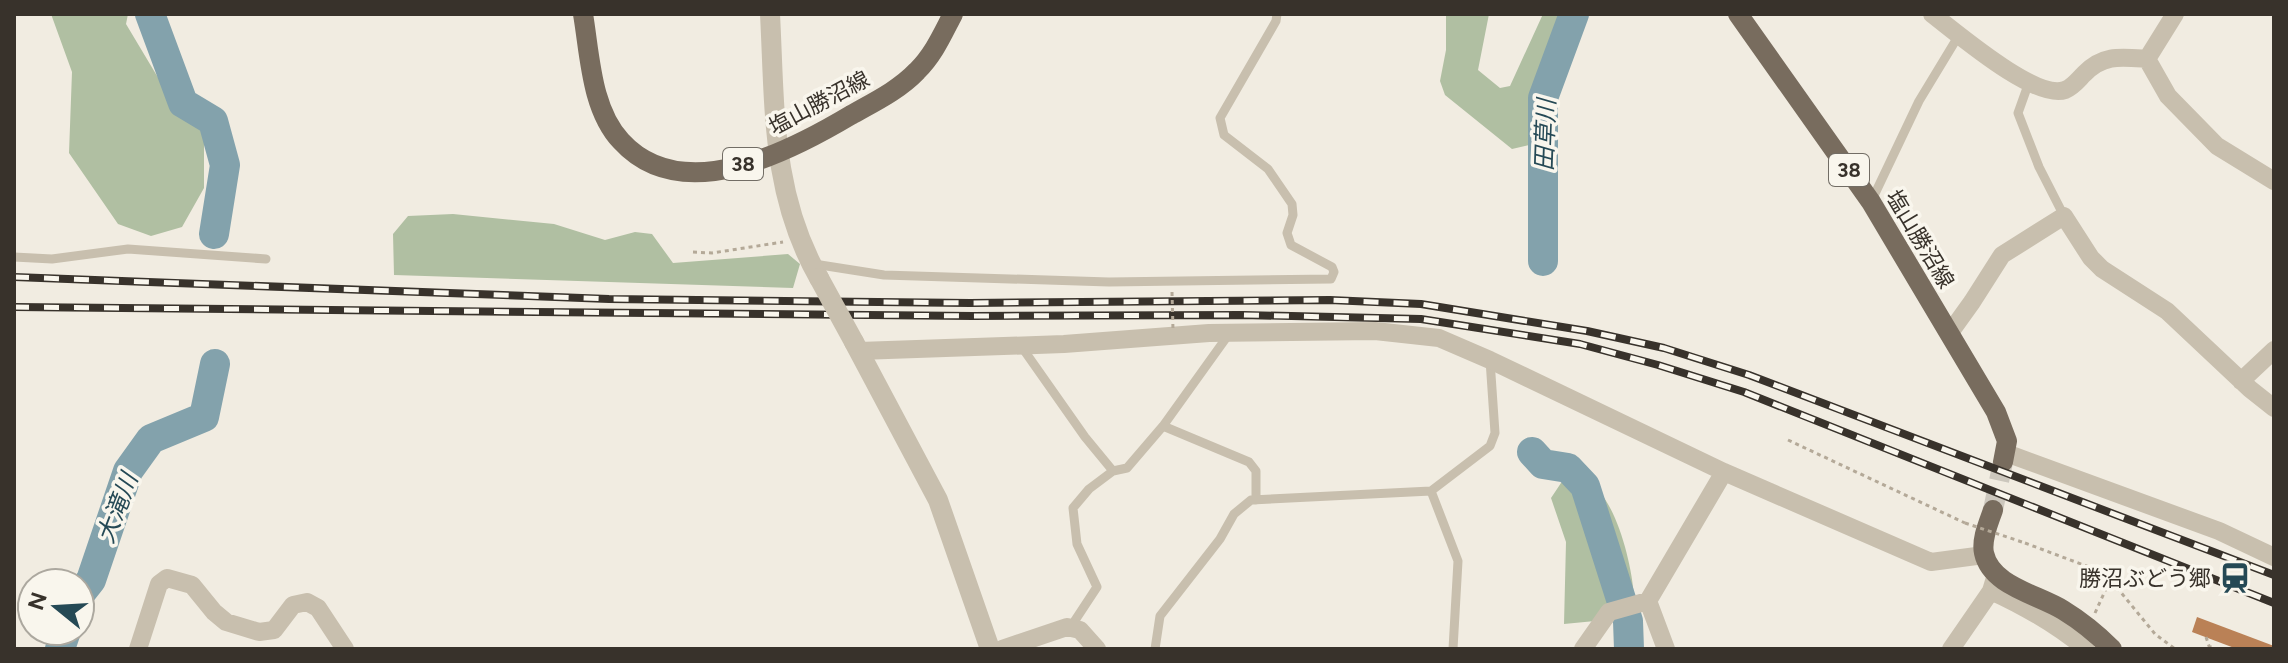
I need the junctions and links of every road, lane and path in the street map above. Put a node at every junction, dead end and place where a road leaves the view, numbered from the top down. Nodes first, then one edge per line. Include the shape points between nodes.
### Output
1 (583, 14) edge
2 (770, 14) edge
3 (953, 14) edge
4 (1277, 14) edge
5 (1739, 14) edge
6 (1932, 14) edge
7 (2175, 14) edge
8 (1959, 35) junction
9 (2147, 59) junction
10 (2028, 85) junction
11 (778, 154) junction
12 (2274, 181) edge
13 (1871, 202) junction
14 (2064, 216) junction
15 (798, 239) junction
16 (693, 252) dead end
17 (14, 257) edge
18 (266, 259) dead end
19 (815, 271) junction
20 (1172, 292) dead end
21 (1173, 330) dead end
22 (1229, 334) junction
23 (1949, 334) junction
24 (856, 346) junction
25 (1021, 346) junction
26 (2274, 350) edge
27 (1490, 360) junction
28 (2241, 381) junction
29 (2274, 408) edge
30 (1163, 426) junction
31 (1788, 440) dead end
32 (2004, 457) joint
33 (1113, 471) junction
34 (1724, 472) junction
35 (1431, 491) junction
36 (1256, 500) junction
37 (1993, 510) tunnel mouth
38 (1984, 555) junction
39 (2274, 557) edge
40 (2110, 580) junction
41 (1993, 583) junction
42 (1647, 601) junction
43 (2093, 616) dead end
44 (1070, 628) junction
45 (2206, 637) dead end
46 (138, 649) edge
47 (345, 649) edge
48 (990, 649) edge
49 (1002, 649) edge
50 (1097, 649) edge
51 (1155, 649) edge
52 (1453, 649) edge
53 (1583, 649) edge
54 (1666, 649) edge
55 (1951, 649) edge
56 (2086, 649) edge
57 (2112, 649) edge
58 (2175, 649) edge
59 (2215, 649) edge

1 - 11 main road, 塩山勝沼線 / 38 via 606,121 636,155 668,169 697,173
2 - 11 street
3 - 11 main road, 塩山勝沼線 / 38 via 933,54 915,74
4 - 19 lane via 1220,118 1224,135 1268,169 1292,204 1287,233 1291,245 1332,267 1331,279 1109,282
5 - 13 main road, 塩山勝沼線 / 38
6 - 8 street
7 - 9 street
8 - 10 street
8 - 13 lane via 1919,101
9 - 10 street via 2112,56 2095,63 2062,92
9 - 12 street via 2168,96 2217,146
10 - 14 lane via 2018,113
11 - 15 street
13 - 23 main road, 塩山勝沼線 / 38
14 - 23 street via 2002,255
14 - 28 street via 2102,269 2167,311
15 - 16 path
15 - 19 street
17 - 18 lane via 52,259 128,249
19 - 24 street, bridge
20 - 21 path, bridge
22 - 25 street
22 - 27 street via 1375,331 1439,338
22 - 30 lane
23 - 32 main road, 塩山勝沼線 / 38 via 2002,424
24 - 25 street
24 - 48 street via 938,500
25 - 33 lane
26 - 28 street
27 - 34 street
27 - 35 lane via 1495,433 1490,446
28 - 29 street
30 - 33 lane via 1127,468
30 - 36 lane via 1249,462 1256,471
31 - 40 path, bridge via 1965,523 2078,561
32 - 39 street via 2219,531
33 - 44 lane via 1073,508 1077,544 1097,587
34 - 38 street via 1931,562
34 - 42 street
35 - 36 lane
35 - 52 lane via 1458,561
36 - 51 lane via 1234,514 1160,616
37 - 38 main road
38 - 41 main road
40 - 43 path
40 - 58 path via 2155,634
41 - 55 street
41 - 56 street
41 - 57 main road via 2060,608
42 - 53 street via 1609,612
42 - 54 street
44 - 49 street
44 - 50 street via 1080,630
45 - 59 path
46 - 47 street via 159,584 167,578 192,585 226,622 259,632 274,630 293,605 307,602 318,608

